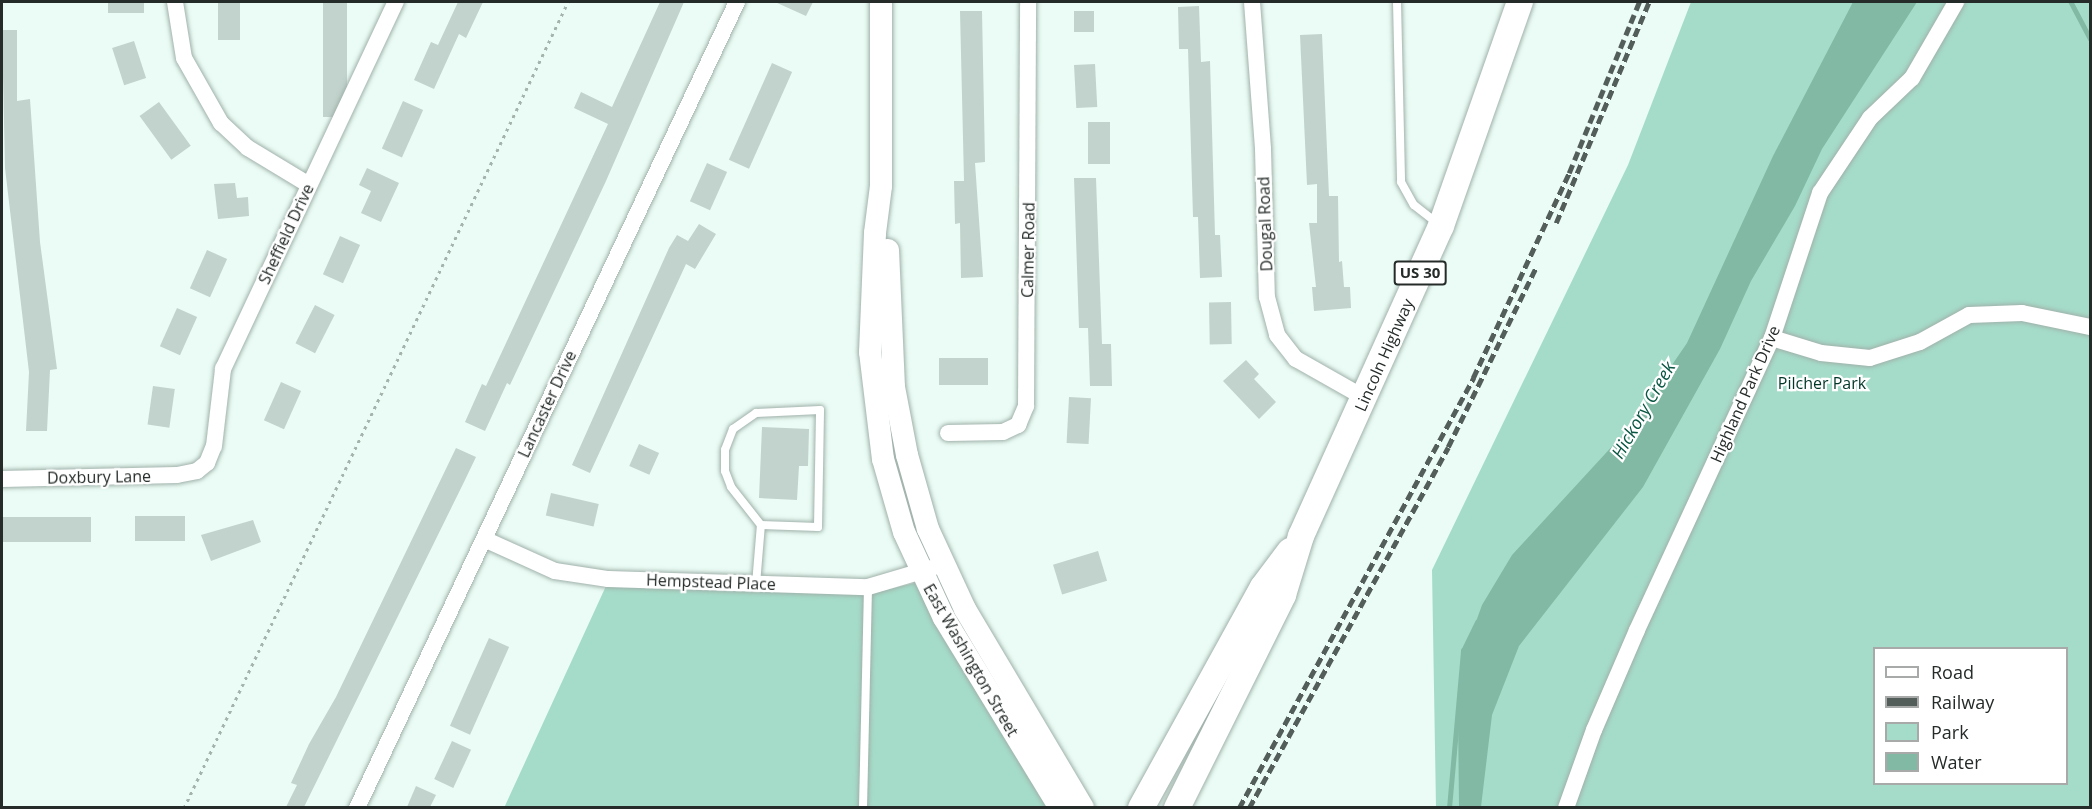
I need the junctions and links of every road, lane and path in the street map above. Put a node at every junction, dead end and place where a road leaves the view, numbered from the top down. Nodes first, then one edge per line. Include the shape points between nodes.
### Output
1 (175, 2) edge
2 (396, 2) edge
3 (568, 2) edge
4 (737, 2) edge
5 (881, 2) edge
6 (1028, 2) edge
7 (1252, 2) edge
8 (1396, 2) edge
9 (1520, 2) edge
10 (1956, 2) edge
11 (309, 185) junction
12 (881, 186) junction
13 (1441, 226) junction
14 (2091, 327) edge
15 (1773, 338) junction
16 (1365, 399) junction
17 (948, 433) dead end
18 (197, 471) joint
19 (2, 479) edge
20 (761, 525) junction
21 (1302, 536) junction
22 (484, 539) junction
23 (942, 564) junction
24 (920, 572) junction
25 (756, 584) junction
26 (868, 587) junction
27 (184, 807) edge
28 (357, 807) edge
29 (863, 807) edge
30 (1060, 807) edge
31 (1083, 807) edge
32 (1141, 807) edge
33 (1177, 807) edge
34 (1566, 807) edge

1 - 11 street via 184,58 220,123 248,148
2 - 11 street, Sheffield Drive
3 - 27 path
4 - 22 street, Lancaster Drive
5 - 12 street, East Washington Street
6 - 17 street, Calmer Road via 1026,406 1018,425 1003,432
7 - 16 street, Dougal Road via 1263,149 1267,297 1277,335 1296,359
8 - 13 lane via 1401,182 1414,205
9 - 13 main road, Lincoln Highway / US 30
10 - 15 street, Highland Park Drive via 1912,78 1870,118 1820,193
11 - 18 street, Sheffield Drive via 223,369 214,446 207,463
12 - 23 street, East Washington Street via 894,387 914,484
12 - 24 street, East Washington Street via 872,292 872,389 883,459
13 - 16 main road, Lincoln Highway / US 30
14 - 15 street via 2022,314 1969,315 1920,342 1870,358 1821,353
15 - 34 street, Highland Park Drive via 1637,630
16 - 21 main road, Lincoln Highway / US 30
18 - 19 street, Doxbury Lane via 177,475
20 - 20 lane via 818,527 820,410 756,413 733,429 725,450 726,471 731,487
20 - 25 lane
21 - 32 main road, Lincoln Highway / US 30 via 1263,587
21 - 33 main road, Lincoln Highway / US 30 via 1283,595 1251,666
22 - 25 street, Hempstead Place via 555,571 608,579
22 - 28 street, Lancaster Drive
23 - 24 street, Hempstead Place
23 - 31 street, East Washington Street
24 - 26 street, Hempstead Place
24 - 30 street, East Washington Street via 967,660
25 - 26 street, Hempstead Place
26 - 29 lane

